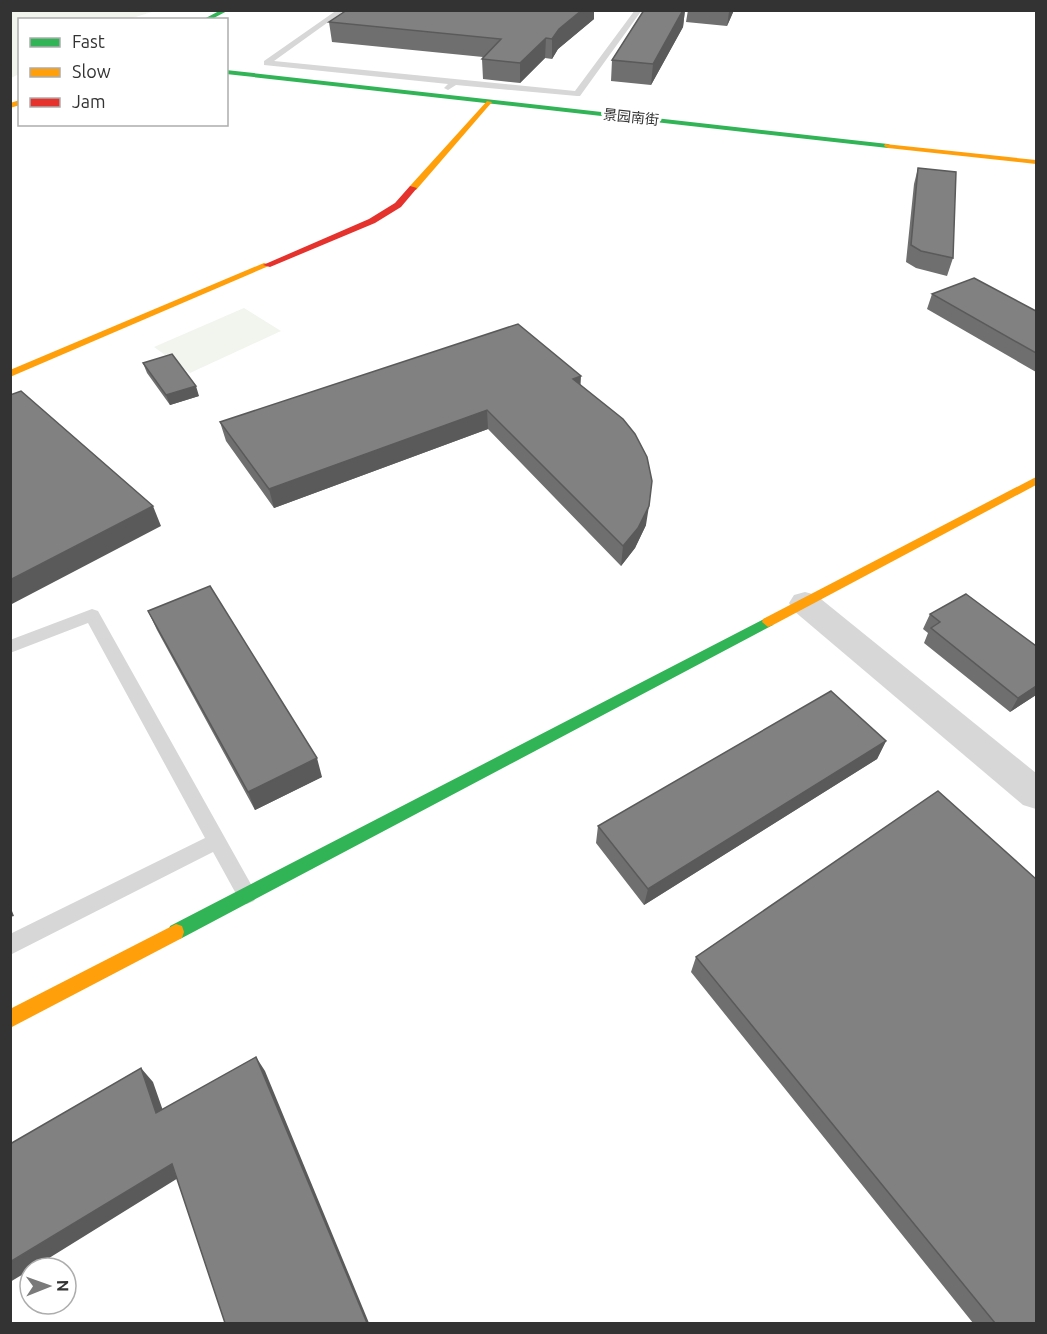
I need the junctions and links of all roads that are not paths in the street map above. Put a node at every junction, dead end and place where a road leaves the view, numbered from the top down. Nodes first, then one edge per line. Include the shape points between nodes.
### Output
1 (639, 10) edge
2 (340, 11) edge
3 (233, 12) edge
4 (200, 15) edge
5 (228, 72) edge
6 (454, 82) junction
7 (440, 97) junction
8 (489, 102) junction
9 (1036, 162) edge
10 (10, 374) edge
11 (1036, 481) edge
12 (805, 603) junction
13 (10, 647) edge
14 (1036, 794) edge
15 (217, 841) junction
16 (247, 895) junction
17 (10, 945) edge
18 (10, 1019) edge

1 - 6 lane via 578,94
2 - 6 lane via 267,63
3 - 4 street
5 - 7 street, 景园南街
6 - 7 lane
7 - 8 street, 景园南街
8 - 9 street, 景园南街
8 - 10 street via 398,205 372,221
11 - 12 street
12 - 14 street
12 - 16 street
13 - 15 lane via 92,615
15 - 16 lane
15 - 17 lane
16 - 18 street

